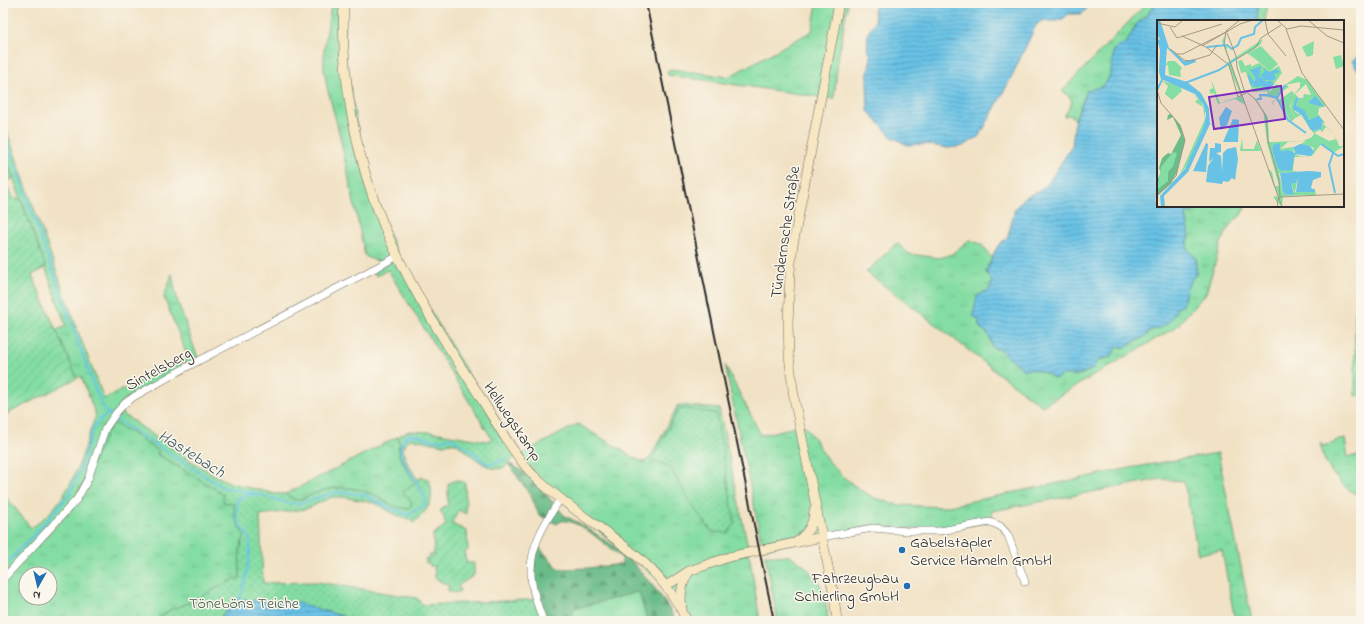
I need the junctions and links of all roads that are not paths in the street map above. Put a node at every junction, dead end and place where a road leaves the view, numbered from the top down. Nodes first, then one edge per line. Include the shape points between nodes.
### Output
1 (344, 3) edge
2 (839, 3) edge
3 (398, 256) junction
4 (560, 499) junction
5 (815, 501) junction
6 (822, 537) junction
7 (796, 543) junction
8 (689, 571) junction
9 (3, 579) edge
10 (1025, 582) dead end
11 (666, 586) junction
12 (682, 610) junction
13 (543, 621) edge
14 (687, 621) edge
15 (838, 621) edge

1 - 3 main road, Hellwegskamp via 345,58 351,115 365,173
2 - 5 main road, Tündernsche Straße via 798,218 788,304 789,355 794,398
3 - 4 main road, Hellwegskamp via 418,296 517,456 533,475
3 - 9 street, Sintelsberg via 125,403 105,429 88,479 77,499
4 - 11 main road, Hellwegskamp via 621,542 646,563
4 - 13 street via 539,534 532,554 531,578
5 - 6 main road, Tündernsche Straße
5 - 7 main road via 811,527
6 - 7 main road
6 - 10 street via 873,528 940,530 990,522 1000,526 1008,535
6 - 15 main road, Tündernsche Straße
7 - 8 main road via 729,557
8 - 11 main road
8 - 12 main road via 681,587
11 - 12 main road, Hellwegskamp
12 - 14 main road

